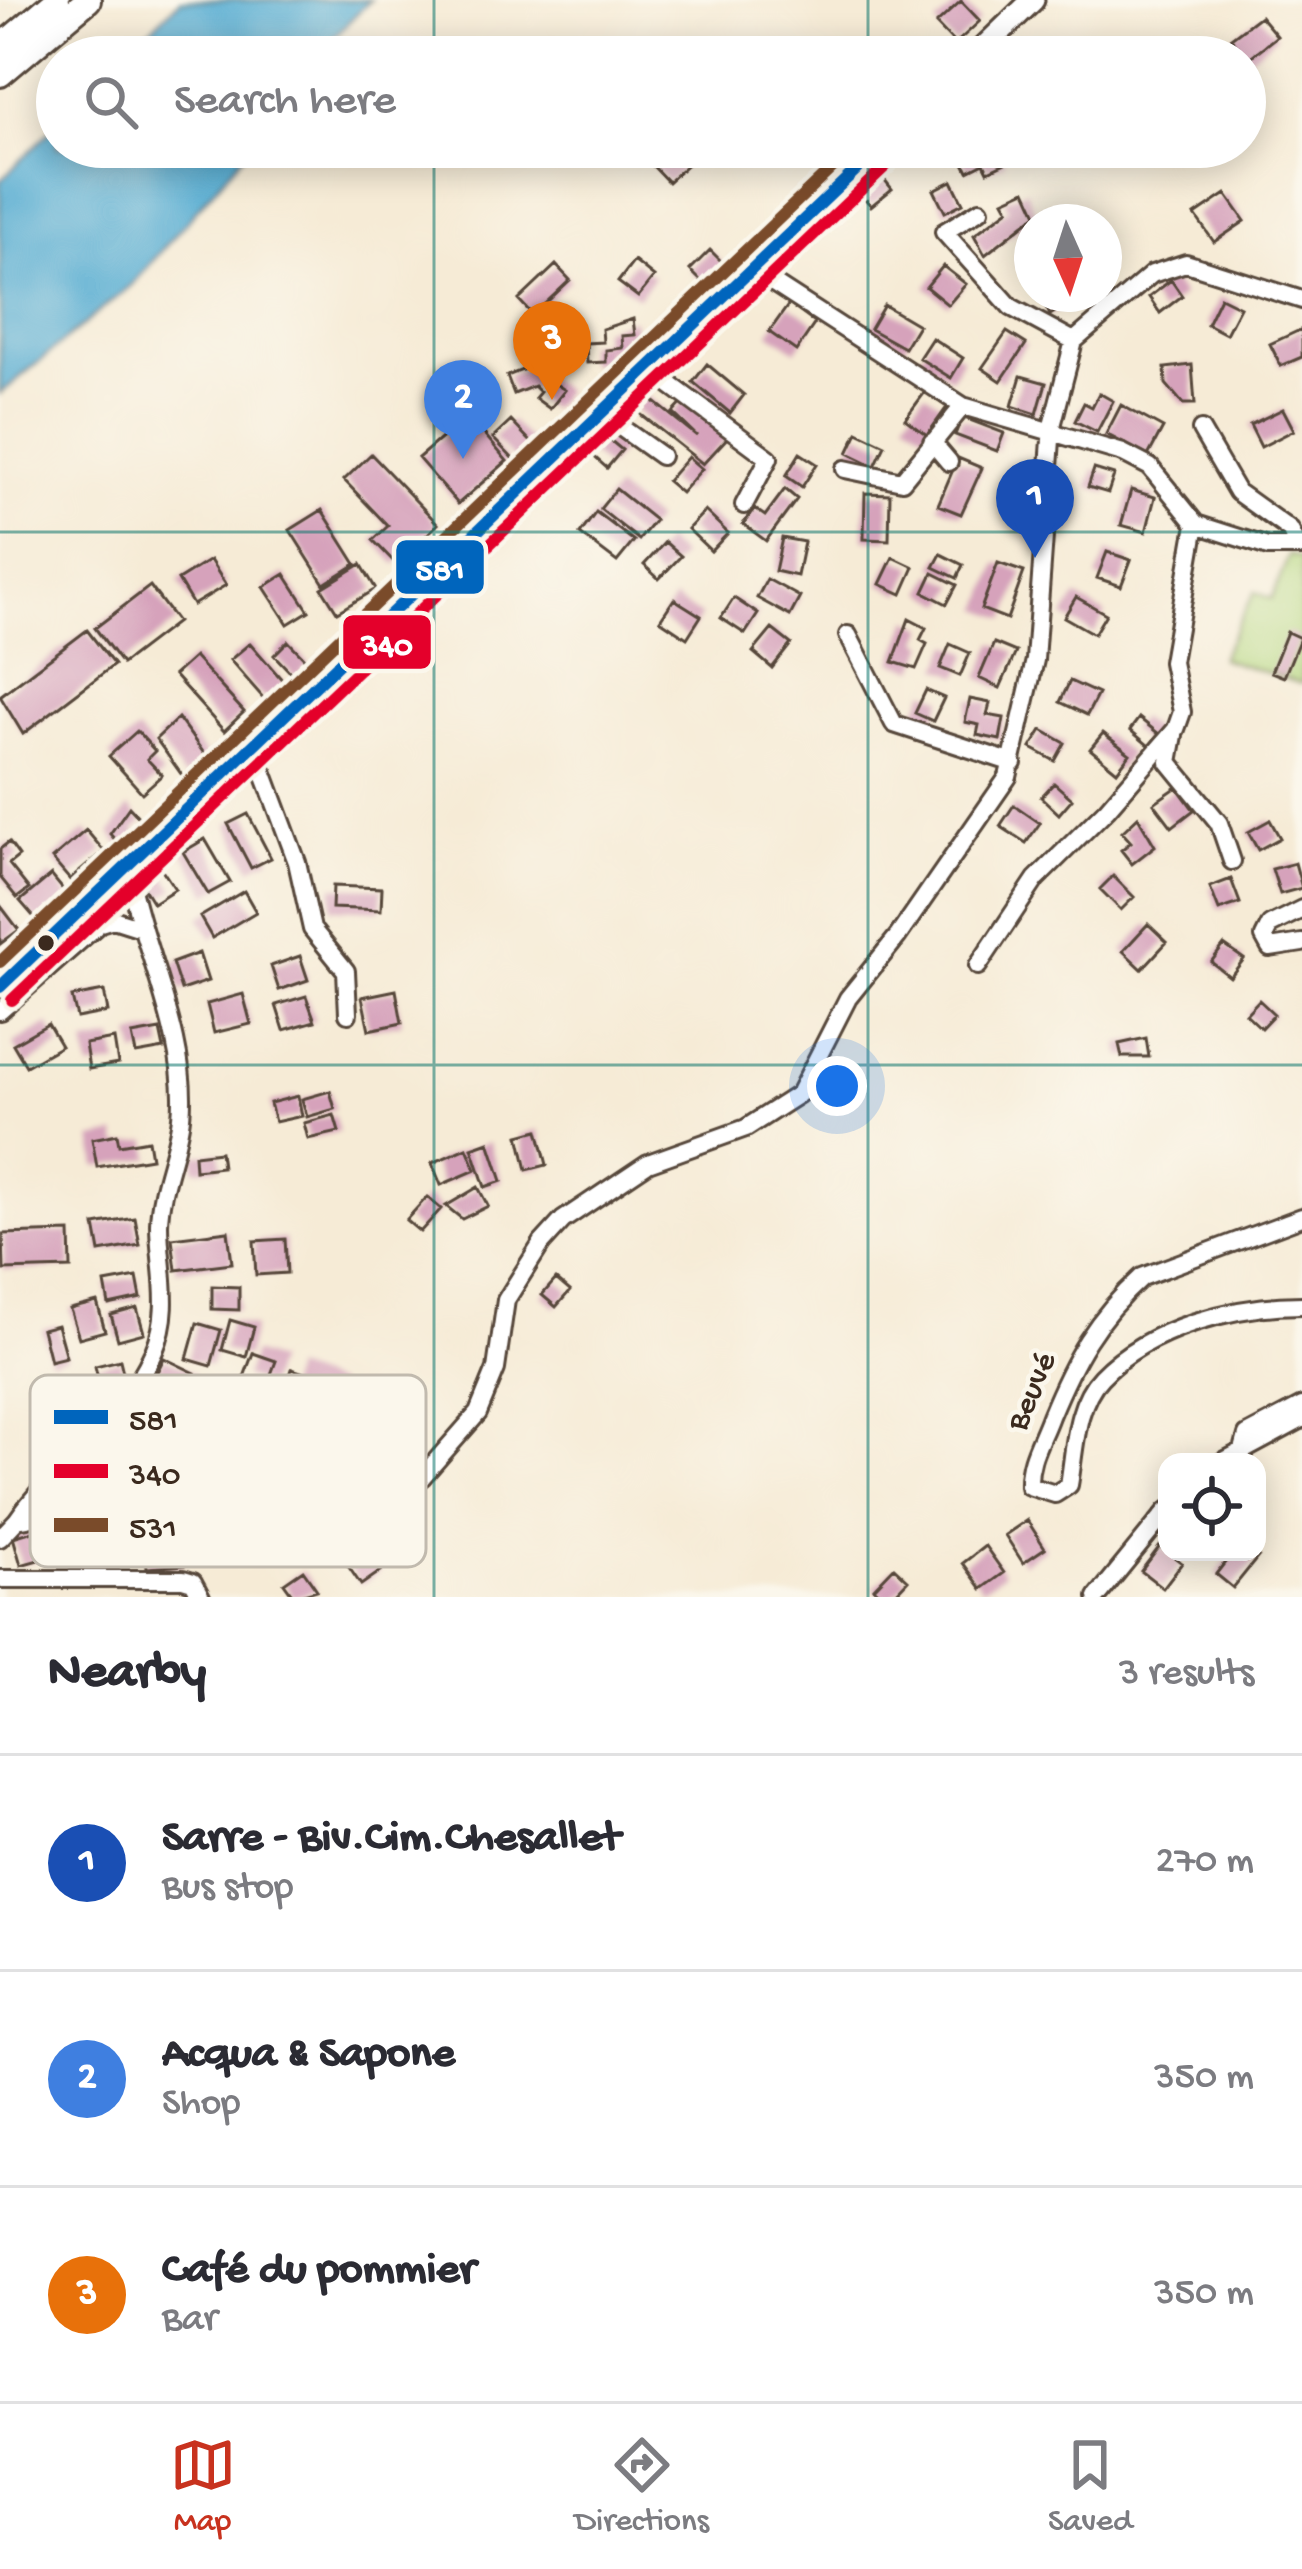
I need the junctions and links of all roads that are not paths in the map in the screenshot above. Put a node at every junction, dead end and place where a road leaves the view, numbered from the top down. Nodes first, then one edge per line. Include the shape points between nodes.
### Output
1 (57, 0) edge
2 (88, 0) edge
3 (1033, 0) edge
4 (45, 36) edge
5 (996, 36) edge
6 (36, 44) edge
7 (0, 48) edge
8 (0, 74) edge
9 (858, 168) edge
10 (980, 209) dead end
11 (753, 270) junction
12 (1302, 300) edge
13 (1074, 341) junction
14 (649, 369) junction
15 (963, 406) junction
16 (602, 414) junction
17 (1201, 430) dead end
18 (1054, 434) junction
19 (932, 442) junction
20 (661, 456) dead end
21 (949, 462) dead end
22 (845, 470) dead end
23 (744, 506) dead end
24 (1196, 524) junction
25 (1300, 547) edge
26 (848, 635) dead end
27 (1176, 729) junction
28 (254, 747) junction
29 (1013, 764) junction
30 (1232, 860) dead end
31 (128, 868) junction
32 (1302, 908) edge
33 (137, 927) junction
34 (1302, 943) edge
35 (978, 966) dead end
36 (0, 987) edge
37 (0, 1011) edge
38 (348, 1014) dead end
39 (1302, 1217) edge
40 (1302, 1305) edge
41 (140, 1375) edge
42 (1302, 1406) edge
43 (1302, 1419) edge
44 (1243, 1450) junction
45 (1238, 1453) edge
46 (426, 1473) edge
47 (30, 1506) edge
48 (30, 1517) edge
49 (16, 1520) junction
50 (1158, 1521) edge
51 (0, 1538) edge
52 (0, 1579) edge
53 (201, 1597) edge
54 (1097, 1597) edge

1 - 7 highway
2 - 4 highway
3 - 5 main road
6 - 8 highway
9 - 11 main road
10 - 13 street via 944,232 1011,307
11 - 14 main road
11 - 15 street
12 - 13 street via 1192,262 1152,274
13 - 18 street
14 - 16 main road
14 - 23 street via 769,458
15 - 18 street
15 - 19 street
16 - 20 street
16 - 28 main road
17 - 25 street via 1237,492 1290,530
18 - 24 street via 1150,467
18 - 29 street via 1035,660
19 - 21 street
19 - 22 street via 902,481
24 - 25 street via 1268,547
24 - 27 street via 1172,662 1182,712
26 - 29 street via 894,724
27 - 30 street via 1169,762 1219,824
27 - 35 street via 1036,879
28 - 31 main road
28 - 38 street via 297,862 312,929 346,971
29 - 46 street via 848,998 799,1094 746,1128 648,1163 542,1243 506,1300 496,1370 478,1413
31 - 33 street
31 - 36 main road
32 - 34 street via 1264,937 1270,948
33 - 37 street via 100,923
33 - 41 street via 150,945 182,1117 159,1224 166,1306
39 - 40 street, Beuvé via 1142,1277 1123,1294 1068,1369 1028,1465 1028,1486 1055,1494 1069,1485 1080,1414 1100,1378 1140,1350 1227,1312
42 - 44 street via 1247,1435
43 - 44 street
44 - 45 street
47 - 49 street
48 - 49 street
49 - 51 street
50 - 54 street
52 - 53 street via 183,1579

